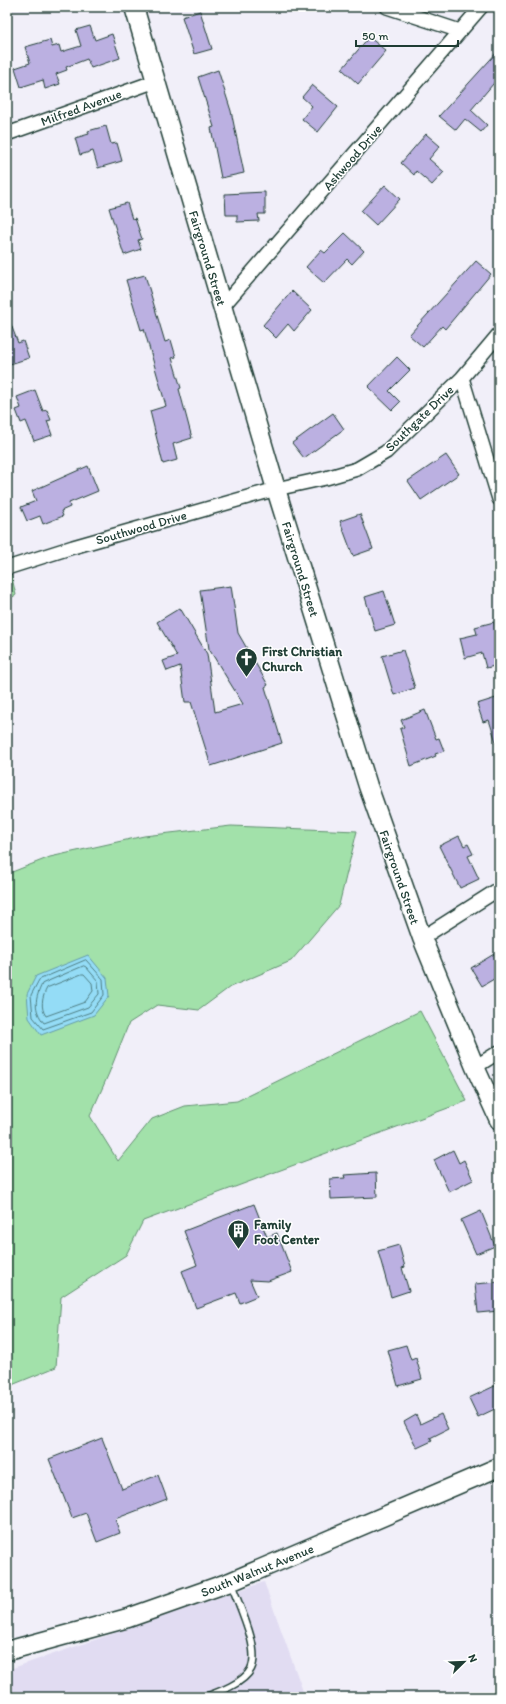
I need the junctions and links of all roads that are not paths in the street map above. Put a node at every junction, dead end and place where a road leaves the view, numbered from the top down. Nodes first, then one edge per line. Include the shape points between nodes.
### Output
1 (134, 7) edge
2 (387, 7) edge
3 (481, 7) edge
4 (460, 31) junction
5 (156, 81) junction
6 (7, 134) edge
7 (223, 306) junction
8 (499, 334) edge
9 (462, 378) junction
10 (276, 489) junction
11 (499, 499) edge
12 (7, 568) edge
13 (499, 889) edge
14 (422, 938) junction
15 (499, 1052) edge
16 (475, 1067) junction
17 (499, 1120) edge
18 (499, 1467) edge
19 (230, 1582) junction
20 (7, 1651) edge
21 (204, 1697) edge

1 - 5 street, Fairground Street
2 - 4 street
3 - 4 street, Ashwood Drive
4 - 7 street, Ashwood Drive
5 - 6 street, Milfred Avenue
5 - 7 street, Fairground Street
7 - 10 street, Fairground Street
8 - 9 street, Southgate Drive
9 - 10 street, Southgate Drive via 386,452 357,469
9 - 11 street
10 - 12 street, Southwood Drive
10 - 14 street, Fairground Street via 368,786
13 - 14 street
14 - 16 street, Fairground Street
15 - 16 street
16 - 17 street, Fairground Street
18 - 19 street, South Walnut Avenue
19 - 20 street, South Walnut Avenue via 128,1618
19 - 21 lane via 253,1644 251,1670 239,1682

